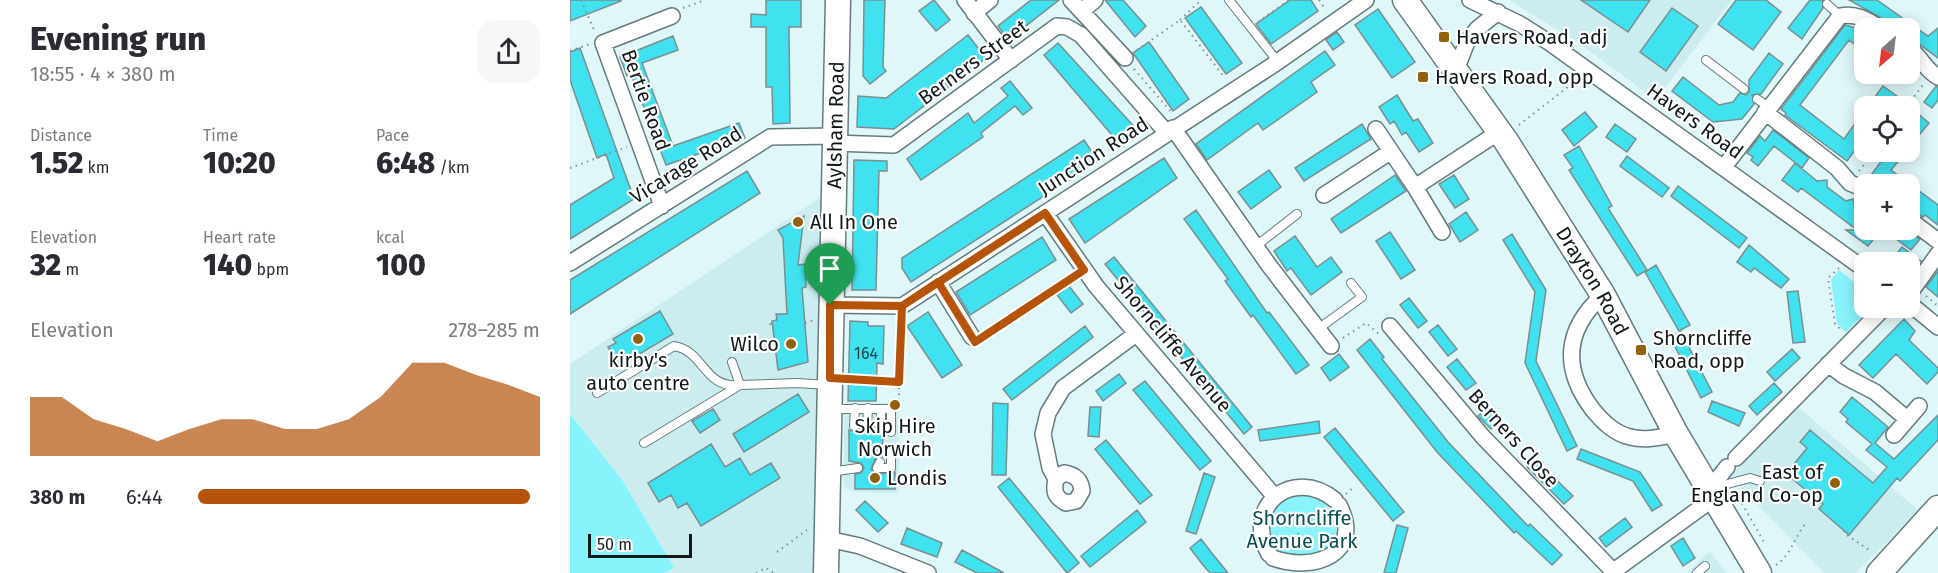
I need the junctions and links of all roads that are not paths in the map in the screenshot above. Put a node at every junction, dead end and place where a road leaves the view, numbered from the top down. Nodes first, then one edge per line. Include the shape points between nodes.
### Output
1 (838, 0) edge
2 (965, 0) edge
3 (990, 0) edge
4 (1071, 0) edge
5 (1095, 0) edge
6 (1229, 0) edge
7 (1366, 0) edge
8 (1405, 0) edge
9 (1470, 0) edge
10 (1827, 4) dead end
11 (1082, 11) junction
12 (1498, 12) junction
13 (974, 13) junction
14 (672, 16) road end
15 (1840, 16) junction
16 (1864, 18) edge
17 (1125, 58) road end
18 (1920, 58) edge
19 (1011, 60) junction
20 (1706, 60) dead end
21 (1278, 62) junction
22 (1456, 70) junction
23 (1935, 76) edge
24 (1744, 88) dead end
25 (1764, 106) junction
26 (1174, 128) junction
27 (1376, 129) dead end
28 (1499, 132) junction
29 (833, 140) junction
30 (1390, 152) junction
31 (1724, 167) junction
32 (1854, 183) edge
33 (1414, 188) junction
34 (1324, 195) dead end
35 (662, 206) junction
36 (1045, 213) junction
37 (1297, 214) dead end
38 (1920, 228) edge
39 (1442, 232) dead end
40 (1938, 241) edge
41 (1256, 246) junction
42 (1938, 254) edge
43 (1854, 262) edge
44 (570, 263) edge
45 (1920, 279) edge
46 (938, 282) junction
47 (1352, 283) dead end
48 (1604, 295) junction
49 (830, 305) junction
50 (1920, 312) edge
51 (1874, 318) edge
52 (1390, 326) road end
53 (1938, 327) edge
54 (1318, 329) junction
55 (1136, 334) junction
56 (972, 337) road end
57 (1331, 346) road end
58 (732, 362) dead end
59 (1828, 364) junction
60 (830, 382) junction
61 (740, 385) junction
62 (597, 393) dead end
63 (1919, 405) dead end
64 (855, 408) junction
65 (868, 408) junction
66 (829, 409) junction
67 (881, 409) junction
68 (1907, 419) junction
69 (854, 426) dead end
70 (867, 426) dead end
71 (881, 427) dead end
72 (891, 432) dead end
73 (1676, 434) junction
74 (1894, 435) dead end
75 (644, 443) dead end
76 (891, 453) dead end
77 (879, 465) dead end
78 (855, 466) dead end
79 (829, 472) junction
80 (1056, 479) dead end
81 (1760, 481) dead end
82 (1711, 494) junction
83 (1275, 497) junction
84 (1934, 519) edge
85 (828, 539) junction
86 (1877, 565) edge
87 (1705, 566) dead end
88 (1332, 569) edge
89 (1767, 569) edge
90 (1612, 572) edge
91 (826, 573) edge
92 (928, 573) edge
93 (1697, 573) edge

1 - 29 main road, Aylsham Road
2 - 13 street
3 - 13 street
4 - 11 street
5 - 11 street
6 - 21 lane
7 - 21 street, Junction Road
8 - 22 main road, Drayton Road
9 - 12 street, Havers Road
10 - 15 lane
11 - 17 street
12 - 22 street via 1467,42
12 - 31 street, Havers Road via 1550,43
13 - 19 street
14 - 35 street, Bertie Road via 603,43
15 - 16 street
15 - 25 street
18 - 23 street
19 - 26 street, Berners Street via 1057,26 1075,30
19 - 29 street, Berners Street via 894,145
20 - 24 lane
21 - 26 street, Junction Road
22 - 28 main road, Drayton Road
25 - 31 street
25 - 32 street
26 - 36 street, Junction Road
26 - 41 street, Berners Street
27 - 30 street
28 - 33 street
28 - 48 main road, Drayton Road
29 - 35 street, Vicarage Road via 770,137
29 - 49 main road, Aylsham Road
30 - 33 street
30 - 34 street
31 - 43 street, Havers Road
33 - 39 street
35 - 44 street, Vicarage Road
36 - 46 street, Junction Road
36 - 55 street, Shorncliffe Avenue via 1084,270
37 - 41 lane
38 - 40 street
41 - 54 street, Berners Street
42 - 45 street
46 - 49 street, Junction Road via 902,306
46 - 56 street
47 - 54 lane via 1362,297
48 - 73 main road, Drayton Road
48 - 73 street via 1584,312 1575,333 1571,359 1581,394 1610,428 1628,437 1651,440
49 - 60 main road, Aylsham Road
50 - 53 street
51 - 59 street
52 - 90 street, Berners Close via 1483,437
54 - 57 street, Berners Street
55 - 80 street via 1064,388 1048,413 1043,434
55 - 83 street, Shorncliffe Avenue
58 - 61 lane
59 - 68 street via 1875,392
59 - 82 street via 1731,463
60 - 61 lane
60 - 66 main road, Aylsham Road
61 - 62 lane via 714,380 692,353 674,346
61 - 75 lane
63 - 68 street
64 - 65 lane
64 - 66 lane
64 - 69 lane
65 - 67 lane
65 - 70 lane
66 - 79 main road, Aylsham Road
67 - 71 lane
67 - 72 lane via 891,409
68 - 74 street
73 - 82 main road, Drayton Road
76 - 77 lane via 891,468
78 - 79 lane
79 - 85 main road, Aylsham Road
81 - 82 lane via 1750,478 1729,482
82 - 89 main road, Drayton Road
82 - 90 street
83 - 88 street via 1261,524 1261,535 1271,556 1294,571
83 - 88 street via 1299,486 1312,487 1337,502 1345,517 1345,544
84 - 86 main road
85 - 91 main road, Aylsham Road
85 - 92 street via 860,546
87 - 93 lane

